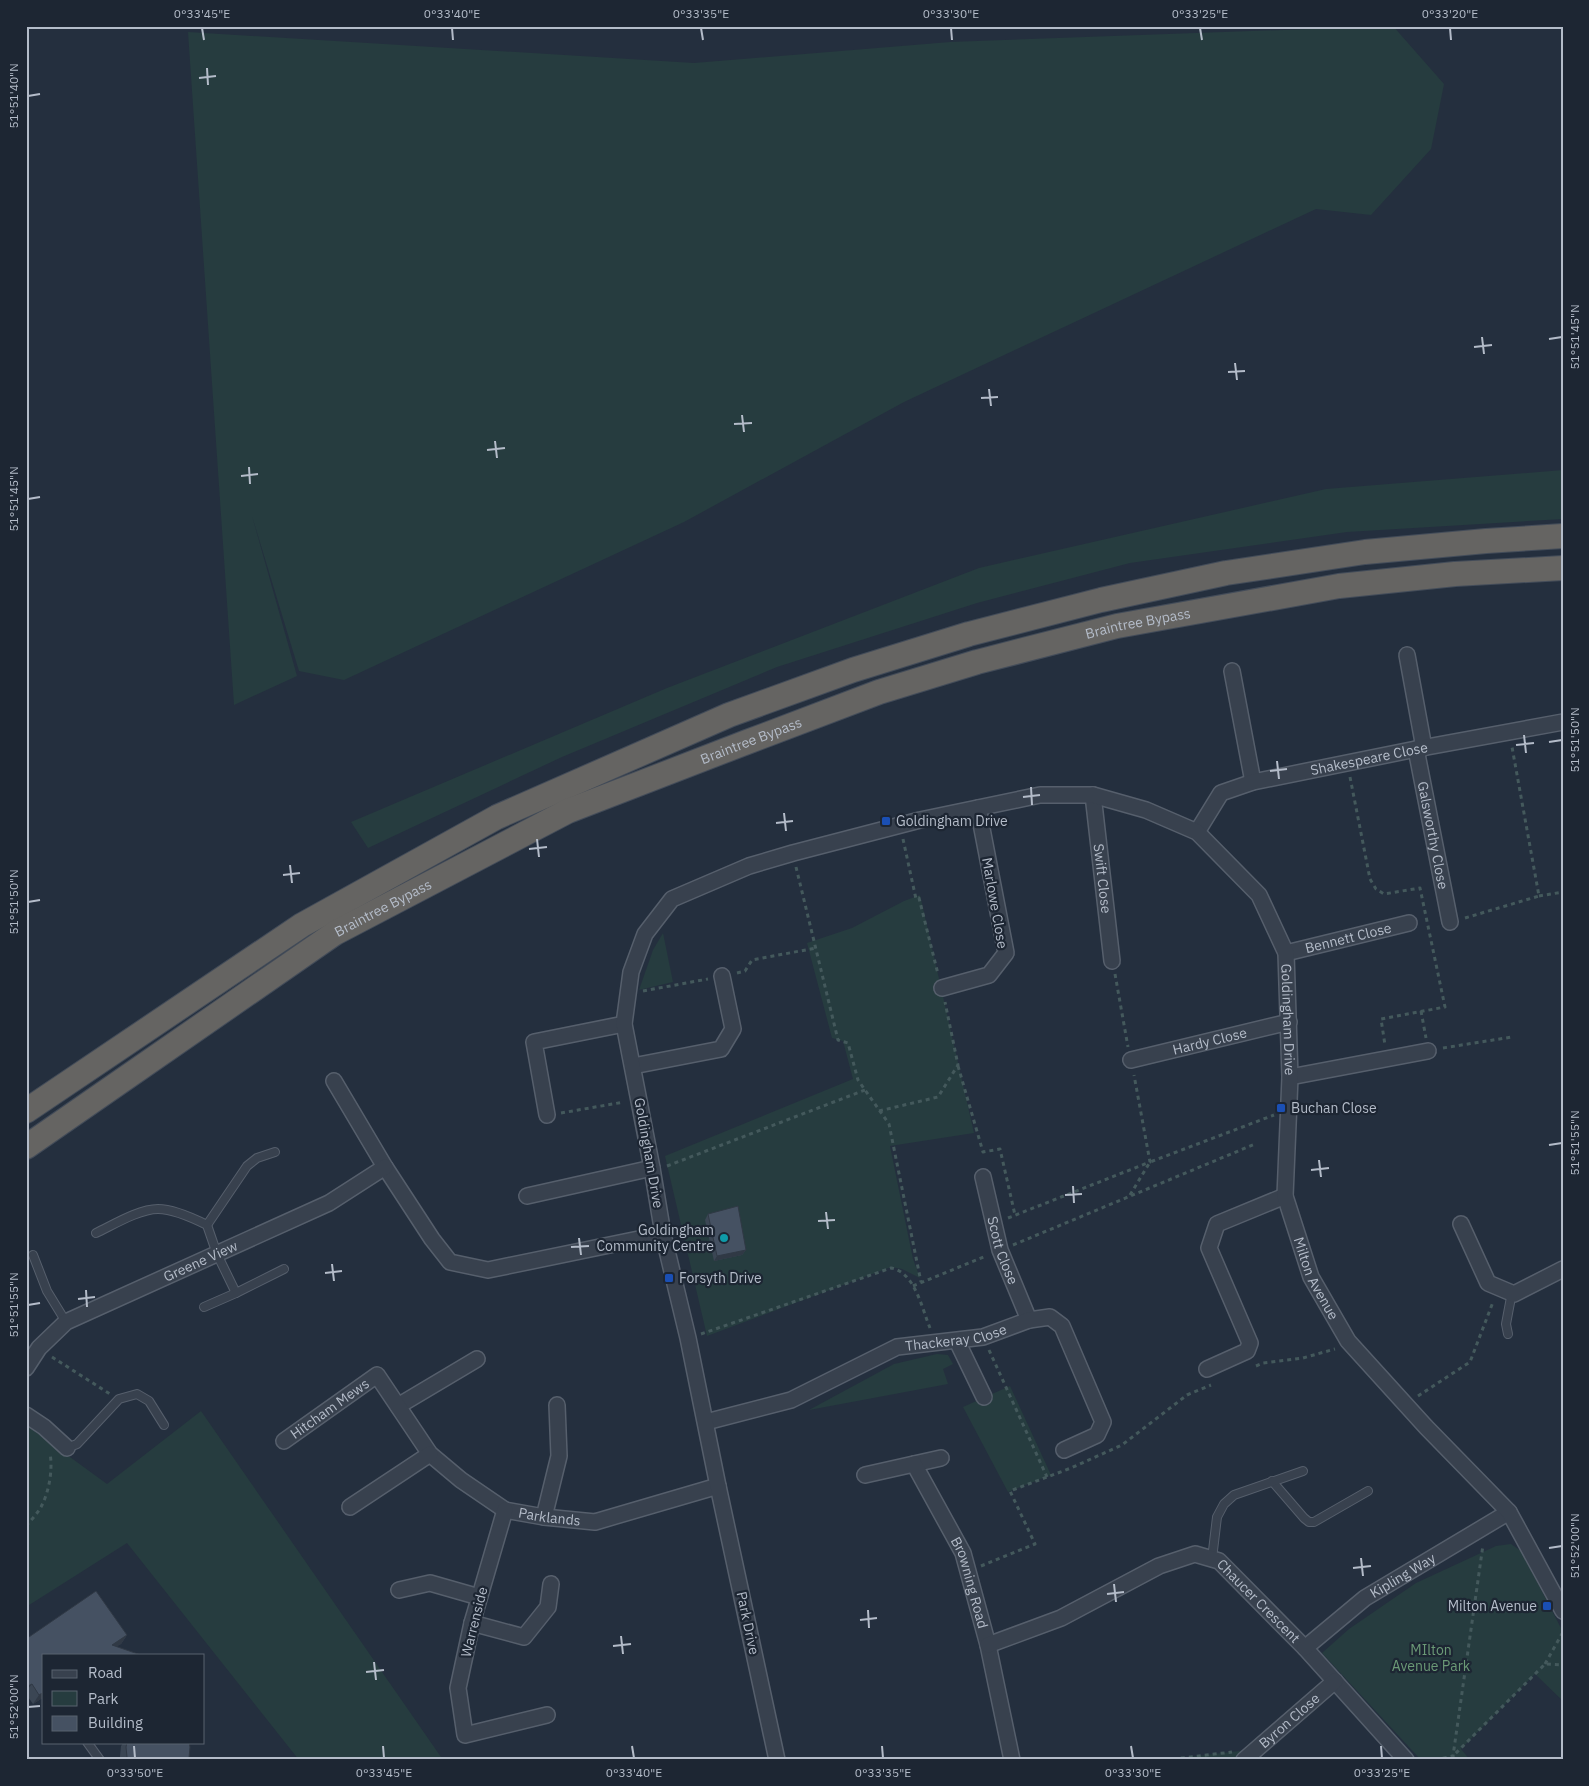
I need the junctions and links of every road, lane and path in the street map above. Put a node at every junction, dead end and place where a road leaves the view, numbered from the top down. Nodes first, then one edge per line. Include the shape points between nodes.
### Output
1 (1563, 536) edge
2 (1563, 568) edge
3 (1407, 655) dead end
4 (1232, 671) dead end
5 (1563, 722) edge
6 (1509, 732) junction
7 (1420, 748) junction
8 (1253, 782) junction
9 (1092, 795) junction
10 (978, 808) junction
11 (1197, 832) junction
12 (793, 853) junction
13 (1563, 892) edge
14 (1539, 896) junction
15 (1450, 922) junction
16 (1409, 923) dead end
17 (1428, 928) dead end
18 (1286, 953) junction
19 (1112, 961) joint
20 (722, 976) dead end
21 (942, 988) dead end
22 (1421, 1011) dead end
23 (1289, 1022) junction
24 (624, 1024) junction
25 (1512, 1037) dead end
26 (1428, 1051) junction
27 (1131, 1060) junction
28 (958, 1065) dead end
29 (633, 1066) junction
30 (1290, 1077) junction
31 (334, 1081) dead end
32 (865, 1090) junction
33 (639, 1099) junction
34 (1288, 1109) junction
35 (26, 1111) edge
36 (547, 1115) joint
37 (1255, 1144) dead end
38 (26, 1147) edge
39 (275, 1152) dead end
40 (1150, 1162) junction
41 (385, 1167) junction
42 (653, 1170) junction
43 (984, 1177) dead end
44 (1130, 1195) junction
45 (527, 1196) dead end
46 (1285, 1196) junction
47 (1461, 1224) dead end
48 (207, 1225) junction
49 (96, 1233) dead end
50 (663, 1234) junction
51 (1000, 1250) junction
52 (217, 1254) junction
53 (33, 1255) dead end
54 (284, 1269) dead end
55 (1563, 1269) edge
56 (920, 1282) junction
57 (913, 1286) junction
58 (1505, 1290) junction
59 (236, 1292) junction
60 (204, 1307) dead end
61 (1029, 1320) junction
62 (66, 1322) junction
63 (1508, 1334) dead end
64 (983, 1337) junction
65 (688, 1338) junction
66 (957, 1341) junction
67 (1348, 1341) junction
68 (936, 1343) junction
69 (39, 1348) junction
70 (477, 1359) dead end
71 (1255, 1366) dead end
72 (26, 1368) edge
73 (1208, 1368) dead end
74 (377, 1376) joint
75 (1214, 1384) dead end
76 (984, 1397) dead end
77 (119, 1399) junction
78 (1406, 1404) junction
79 (557, 1405) dead end
80 (398, 1406) junction
81 (26, 1416) edge
82 (706, 1422) junction
83 (164, 1425) dead end
84 (44, 1427) junction
85 (284, 1441) dead end
86 (67, 1448) joint
87 (1064, 1450) dead end
88 (430, 1454) junction
89 (941, 1458) dead end
90 (914, 1464) junction
91 (1303, 1471) dead end
92 (865, 1475) dead end
93 (1047, 1477) junction
94 (1272, 1481) junction
95 (718, 1486) junction
96 (1368, 1491) dead end
97 (350, 1507) dead end
98 (505, 1510) junction
99 (1509, 1512) junction
100 (544, 1518) junction
101 (26, 1526) edge
102 (1485, 1526) junction
103 (1212, 1559) junction
104 (968, 1571) junction
105 (551, 1584) dead end
106 (400, 1590) dead end
107 (479, 1597) junction
108 (1563, 1611) edge
109 (472, 1623) junction
110 (1563, 1632) edge
111 (988, 1645) junction
112 (1305, 1648) junction
113 (1545, 1664) junction
114 (1563, 1665) edge
115 (1335, 1682) junction
116 (548, 1715) dead end
117 (88, 1744) edge
118 (1256, 1749) junction
119 (1453, 1758) edge
120 (1174, 1759) edge
121 (100, 1760) edge
122 (778, 1760) edge
123 (1012, 1760) edge
124 (1165, 1760) edge
125 (1244, 1760) edge
126 (1406, 1760) edge
127 (1436, 1760) edge

1 - 35 highway, Braintree Bypass via 1365,552 1226,573 1101,600 969,634 853,670 729,715 496,817 302,925
2 - 38 highway, Braintree Bypass via 1455,574 1339,586 1117,626 977,662 879,692 755,738 568,811 335,933
3 - 7 street, Galsworthy Close
4 - 8 street
5 - 6 street, Shakespeare Close
6 - 7 street, Shakespeare Close
6 - 14 path
7 - 8 street, Shakespeare Close
7 - 15 street, Galsworthy Close
8 - 11 street, Shakespeare Close via 1222,793
9 - 10 street, Goldingham Drive via 1040,795
9 - 11 street, Goldingham Drive via 1146,810
9 - 19 street, Swift Close
10 - 12 street, Goldingham Drive
10 - 21 street, Marlowe Close via 1006,953 989,975
11 - 18 street, Goldingham Drive via 1259,895
12 - 24 street, Goldingham Drive via 749,866 672,900 645,934 631,972
12 - 32 path via 838,1040 848,1042 858,1080
13 - 14 path
14 - 15 path
15 - 17 path
16 - 18 street, Bennett Close
18 - 23 street, Goldingham Drive
19 - 27 path
20 - 29 street via 733,1029 721,1049
22 - 26 path
23 - 27 street, Hardy Close
23 - 30 street, Goldingham Drive
24 - 29 street, Goldingham Drive
24 - 36 street via 534,1042
25 - 26 path
26 - 30 street
27 - 40 path
28 - 40 path via 983,1152 1000,1149 1015,1215
29 - 33 street, Goldingham Drive
30 - 34 street, Goldingham Drive
31 - 41 street
32 - 42 path
32 - 56 path via 889,1124
33 - 36 path
33 - 42 street, Goldingham Drive
34 - 40 path
34 - 46 street, Goldingham Drive
37 - 44 path
39 - 48 lane via 257,1158 247,1166
40 - 44 path
41 - 50 street via 450,1262 488,1270
41 - 52 street, Greene View via 329,1203
42 - 45 street
42 - 50 street, Goldingham Drive
43 - 51 street, Scott Close
44 - 51 path
46 - 67 street, Milton Avenue via 1311,1277
46 - 73 street via 1217,1224 1210,1248 1250,1343 1247,1351
47 - 58 street via 1478,1246 1488,1283
48 - 49 lane via 159,1209 144,1211
48 - 52 lane
50 - 65 street, Goldingham Drive
51 - 56 path
51 - 61 street, Scott Close
52 - 59 lane
52 - 62 street, Greene View
53 - 62 lane via 47,1291
54 - 59 lane
55 - 58 street via 1514,1294
56 - 57 path
57 - 65 path via 898,1269 891,1268
57 - 68 path
58 - 63 lane
58 - 78 path via 1470,1362
59 - 60 lane
61 - 64 street, Thackeray Close
61 - 87 street, Thackeray Close via 1050,1317 1062,1326 1103,1422 1098,1435
62 - 69 street, Greene View
64 - 66 street, Thackeray Close
64 - 93 path
65 - 82 street, Goldingham Drive
66 - 68 street, Thackeray Close
66 - 76 street
67 - 71 path via 1340,1347 1303,1358
67 - 78 street, Milton Avenue
68 - 82 street, Thackeray Close via 898,1347 791,1400
69 - 72 street, Greene View
69 - 77 path
70 - 80 street
74 - 80 street, Parklands
74 - 85 street, Hitcham Mews
75 - 93 path via 1187,1395 1122,1446
77 - 83 lane via 136,1394 150,1400
77 - 86 lane via 77,1444
78 - 99 street, Milton Avenue
79 - 100 street via 559,1456
80 - 88 street, Parklands
81 - 84 street
82 - 95 street, Goldingham Drive
84 - 86 street
84 - 101 path via 51,1460 50,1483 41,1507
88 - 97 street
88 - 98 street, Parklands
89 - 90 street
90 - 92 street
90 - 104 street, Browning Road via 963,1554
91 - 94 lane
93 - 104 path via 1010,1491 1035,1544
94 - 96 lane via 1309,1522
94 - 103 lane via 1234,1495 1224,1504 1217,1517
95 - 100 street, Parklands via 595,1522
95 - 122 street, Park Drive
98 - 100 street, Parklands
98 - 107 street, Warrenside
99 - 102 street, Kipling Way
99 - 108 street, Milton Avenue
102 - 112 street, Kipling Way via 1365,1598
102 - 119 path
103 - 111 street, Chaucer Crescent via 1195,1554 1159,1566 1061,1618
103 - 112 street, Chaucer Crescent via 1218,1561
104 - 111 street, Browning Road
105 - 109 street via 548,1607 524,1637
106 - 107 street via 430,1583
107 - 109 street, Warrenside
109 - 116 street, Warrenside via 458,1688 465,1735
110 - 113 path
111 - 123 street, Browning Road
112 - 115 street, Chaucer Crescent
113 - 114 path
113 - 119 path
115 - 118 street, Byron Close
115 - 126 street, Chaucer Crescent
117 - 121 lane
118 - 120 path
118 - 125 street, Byron Close
119 - 127 path
120 - 124 path

